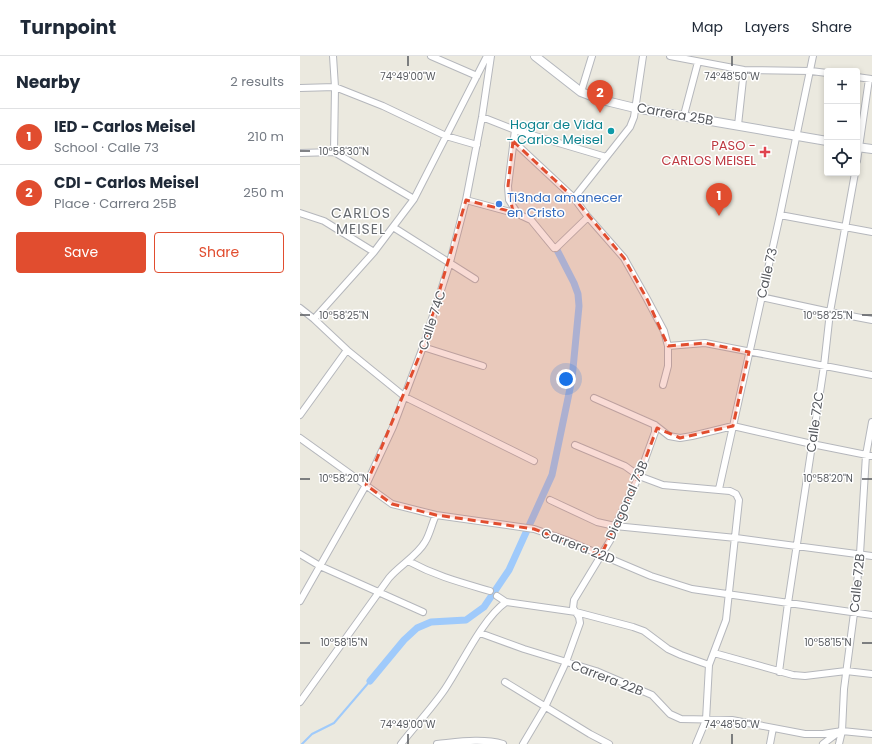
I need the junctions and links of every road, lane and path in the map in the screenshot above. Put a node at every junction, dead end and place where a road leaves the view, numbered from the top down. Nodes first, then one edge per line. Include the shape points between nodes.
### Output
1 (333, 56) edge
2 (431, 56) edge
3 (487, 56) edge
4 (491, 56) edge
5 (535, 56) edge
6 (592, 56) edge
7 (643, 56) edge
8 (670, 56) edge
9 (813, 56) edge
10 (698, 62) junction
11 (744, 70) junction
12 (810, 71) junction
13 (824, 73) edge
14 (476, 76) junction
15 (860, 77) edge
16 (870, 79) edge
17 (335, 87) junction
18 (300, 88) edge
19 (581, 92) junction
20 (635, 108) junction
21 (684, 115) junction
22 (482, 117) junction
23 (738, 125) junction
24 (515, 130) junction
25 (446, 136) junction
26 (797, 136) junction
27 (824, 140) edge
28 (859, 140) edge
29 (513, 141) junction
30 (478, 145) junction
31 (860, 147) edge
32 (872, 149) edge
33 (334, 152) junction
34 (300, 153) edge
35 (606, 157) junction
36 (854, 176) edge
37 (574, 198) junction
38 (414, 199) junction
39 (466, 200) junction
40 (300, 213) edge
41 (518, 214) junction
42 (780, 215) junction
43 (588, 217) junction
44 (393, 227) junction
45 (845, 227) junction
46 (872, 232) edge
47 (374, 252) junction
48 (450, 262) junction
49 (475, 279) dead end
50 (761, 297) junction
51 (300, 308) edge
52 (830, 312) junction
53 (314, 319) junction
54 (872, 320) edge
55 (668, 346) junction
56 (423, 347) junction
57 (347, 350) junction
58 (749, 352) junction
59 (483, 366) dead end
60 (824, 366) junction
61 (872, 375) edge
62 (663, 385) dead end
63 (405, 397) junction
64 (594, 398) dead end
65 (300, 415) edge
66 (872, 422) edge
67 (655, 425) junction
68 (733, 426) junction
69 (300, 438) edge
70 (812, 444) junction
71 (575, 445) dead end
72 (869, 456) edge
73 (534, 461) dead end
74 (639, 476) junction
75 (366, 486) junction
76 (719, 490) junction
77 (550, 500) dead end
78 (436, 515) junction
79 (615, 526) junction
80 (736, 538) junction
81 (796, 546) junction
82 (300, 554) edge
83 (860, 554) junction
84 (601, 555) junction
85 (872, 556) edge
86 (408, 561) junction
87 (320, 566) junction
88 (490, 591) dead end
89 (378, 593) junction
90 (729, 594) junction
91 (497, 596) dead end
92 (300, 601) edge
93 (506, 602) junction
94 (788, 603) junction
95 (423, 612) dead end
96 (576, 612) junction
97 (854, 613) junction
98 (872, 615) edge
99 (480, 634) junction
100 (714, 653) junction
101 (566, 662) junction
102 (709, 666) junction
103 (846, 671) junction
104 (779, 672) junction
105 (872, 674) edge
106 (505, 682) dead end
107 (300, 702) edge
108 (545, 707) junction
109 (706, 720) junction
110 (774, 728) junction
111 (841, 731) junction
112 (872, 734) edge
113 (401, 744) edge
114 (437, 744) edge
115 (503, 744) edge
116 (523, 744) edge
117 (610, 744) edge
118 (696, 744) edge
119 (770, 744) edge
120 (823, 744) edge
121 (839, 744) edge

1 - 17 street
2 - 14 street
3 - 14 street
4 - 22 street, Calle 74C
5 - 19 street, Carrera 25B
6 - 19 street
7 - 20 street
8 - 10 street
9 - 12 street, Calle 73
10 - 11 street
10 - 21 street
11 - 12 street
11 - 23 street
12 - 13 street
12 - 26 street, Calle 73
14 - 25 street
15 - 16 street
16 - 28 street
17 - 18 street
17 - 25 street via 383,106
17 - 33 street
19 - 20 street, Carrera 25B
20 - 21 street, Carrera 25B
20 - 35 street via 630,127
21 - 23 street, Carrera 25B
22 - 24 street
22 - 30 street, Calle 74C
23 - 26 street, Carrera 25B
24 - 29 street
24 - 35 street
25 - 30 street
25 - 38 street
26 - 27 street, Carrera 25B
26 - 42 street, Calle 73
29 - 37 street
29 - 41 street via 508,196
30 - 39 street, Calle 74C
31 - 32 street
33 - 34 street
33 - 38 street
35 - 37 street
36 - 45 street, Calle 72C
37 - 43 street
38 - 44 street
39 - 41 street
39 - 48 street, Calle 74C
40 - 47 street via 324,221
41 - 43 street via 531,220 555,248
42 - 45 street
42 - 50 street, Calle 73
43 - 55 street via 624,258 664,331
44 - 47 street
44 - 48 street
45 - 46 street
45 - 52 street, Calle 72C
47 - 53 street
48 - 49 street
48 - 56 street, Calle 74C
50 - 52 street
50 - 58 street, Calle 73
51 - 53 street
52 - 54 street
52 - 60 street, Calle 72C
53 - 57 street
55 - 58 street via 705,343
55 - 62 street via 668,366
56 - 59 street
56 - 63 street, Calle 74C
57 - 63 street
57 - 65 street
58 - 60 street
58 - 68 street, Calle 73
60 - 61 street
60 - 70 street, Calle 72C
63 - 73 street
63 - 75 street, Calle 74C
64 - 67 street
66 - 72 street, Calle 72B
67 - 68 street via 669,436 680,438
67 - 74 street, Diagonal 73B via 655,432
68 - 70 street
68 - 76 street, Calle 73
69 - 75 street, Carrera 22D
70 - 72 street
70 - 81 street, Calle 72C
71 - 74 street via 626,466
72 - 83 street, Calle 72B
74 - 76 street via 663,484
74 - 79 street, Diagonal 73B
75 - 78 street, Carrera 22D via 392,504
75 - 87 street, Calle 74C
76 - 80 street via 736,494 739,500
77 - 79 street via 598,522
78 - 84 street, Carrera 22D via 534,529
78 - 86 street via 425,542
79 - 80 street
79 - 84 street, Diagonal 73B
80 - 81 street
80 - 90 street
81 - 83 street
81 - 94 street, Calle 72C
82 - 87 street
83 - 85 street
83 - 97 street, Calle 72B
84 - 90 street, Carrera 22D via 667,582 692,589
84 - 96 street, Diagonal 73B via 574,600 573,608
86 - 88 street via 446,579
86 - 89 street via 399,567
87 - 89 street
87 - 92 street, Calle 74C
89 - 95 street
89 - 107 street
90 - 94 street, Carrera 22D
90 - 100 street via 726,620
91 - 93 street
93 - 96 street
93 - 99 street via 486,622
94 - 97 street, Carrera 22D
94 - 104 street, Calle 72C
96 - 101 street, Diagonal 73B via 580,623
96 - 102 street via 644,631 668,649
97 - 98 street, Carrera 22D
97 - 103 street, Calle 72B
99 - 101 street, Carrera 22B
99 - 113 street via 444,690
100 - 102 street
100 - 104 street
101 - 108 street, Diagonal 73B
101 - 109 street, Carrera 22B via 596,671 652,695 664,710 675,717
102 - 109 street
103 - 104 street via 805,676
103 - 105 street
103 - 111 street, Calle 72B
106 - 108 street
108 - 116 street, Diagonal 73B
108 - 117 street
109 - 110 street, Carrera 22B via 732,720
109 - 118 street
110 - 111 street, Carrera 22B via 810,734
110 - 119 street
111 - 112 street, Carrera 22B
111 - 120 street
111 - 121 street, Calle 72B
114 - 115 street via 472,741

